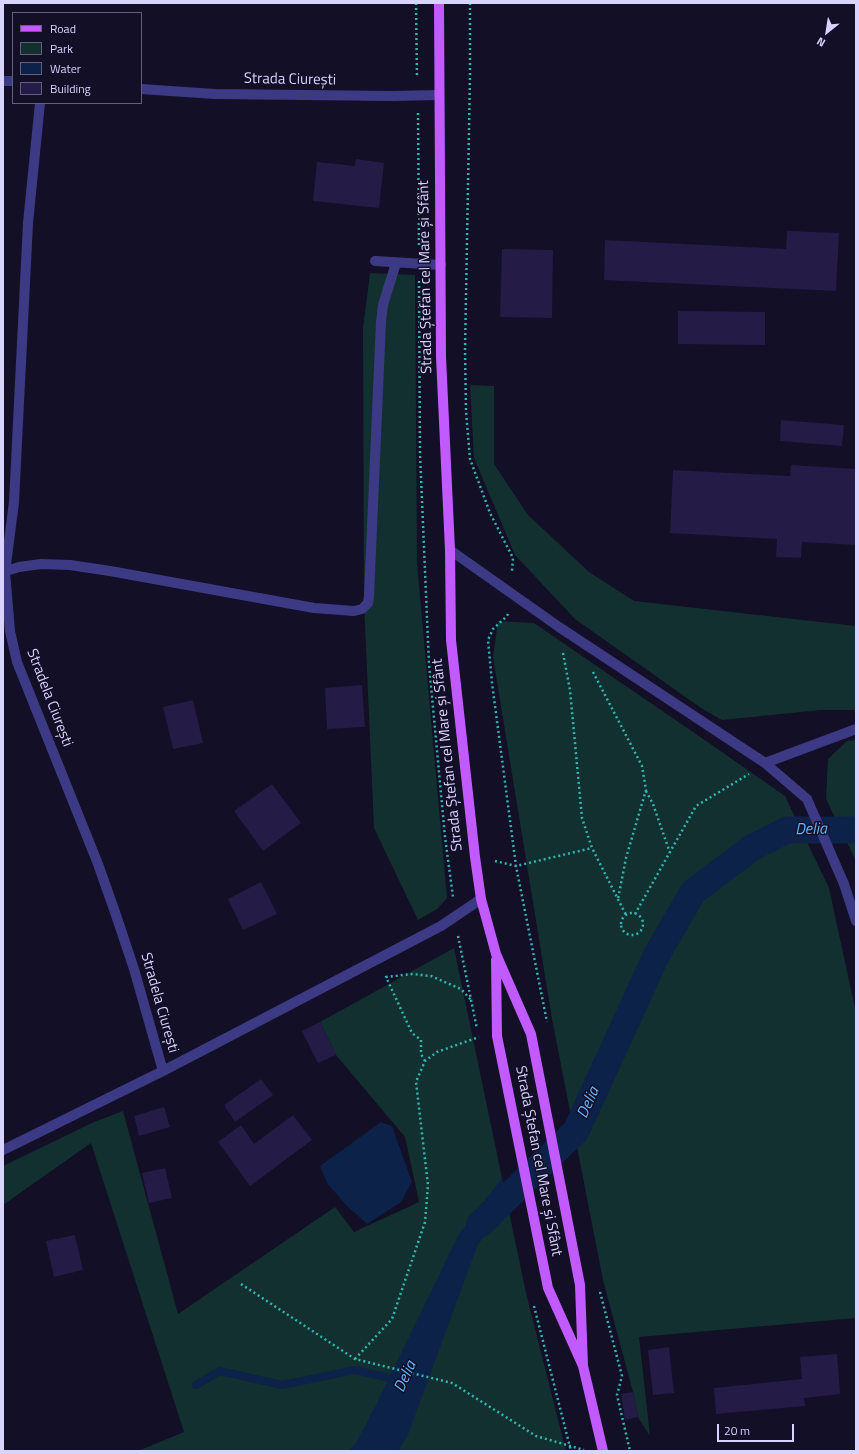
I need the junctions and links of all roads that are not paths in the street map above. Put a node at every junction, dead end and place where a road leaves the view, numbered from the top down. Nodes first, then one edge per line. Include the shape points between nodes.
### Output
1 (439, 3) edge
2 (142, 89) edge
3 (439, 95) junction
4 (40, 104) edge
5 (375, 261) dead end
6 (396, 263) junction
7 (441, 265) junction
8 (450, 550) junction
9 (4, 572) edge
10 (856, 729) edge
11 (765, 763) junction
12 (481, 899) junction
13 (856, 921) edge
14 (496, 954) junction
15 (163, 1071) junction
16 (3, 1150) edge
17 (583, 1366) junction
18 (603, 1451) edge

1 - 3 main road, Strada Ștefan cel Mare și Sfânt
2 - 3 street, Strada Ciurești via 215,94
3 - 7 main road, Strada Ștefan cel Mare și Sfânt
4 - 9 street, Stradela Ciurești via 28,222 14,502
5 - 6 street
6 - 7 street
6 - 9 street, Strada Ștefan cel Mare și Sfânt via 383,305 381,322 369,596 368,603 362,609 354,611 314,608 70,565 40,564
7 - 8 main road, Strada Ștefan cel Mare și Sfânt via 441,357
8 - 11 street via 558,627
8 - 12 main road, Strada Ștefan cel Mare și Sfânt via 451,640
9 - 15 street, Stradela Ciurești via 10,631 17,662 98,864 134,969
10 - 11 street
11 - 13 street via 807,799 844,884
12 - 14 main road, Strada Ștefan cel Mare și Sfânt
12 - 15 street via 441,926
14 - 17 main road, Strada Ștefan cel Mare și Sfânt via 531,1034 580,1285
14 - 17 main road, Strada Ștefan cel Mare și Sfânt via 497,1036 548,1288
15 - 16 street
17 - 18 main road, Strada Ștefan cel Mare și Sfânt

